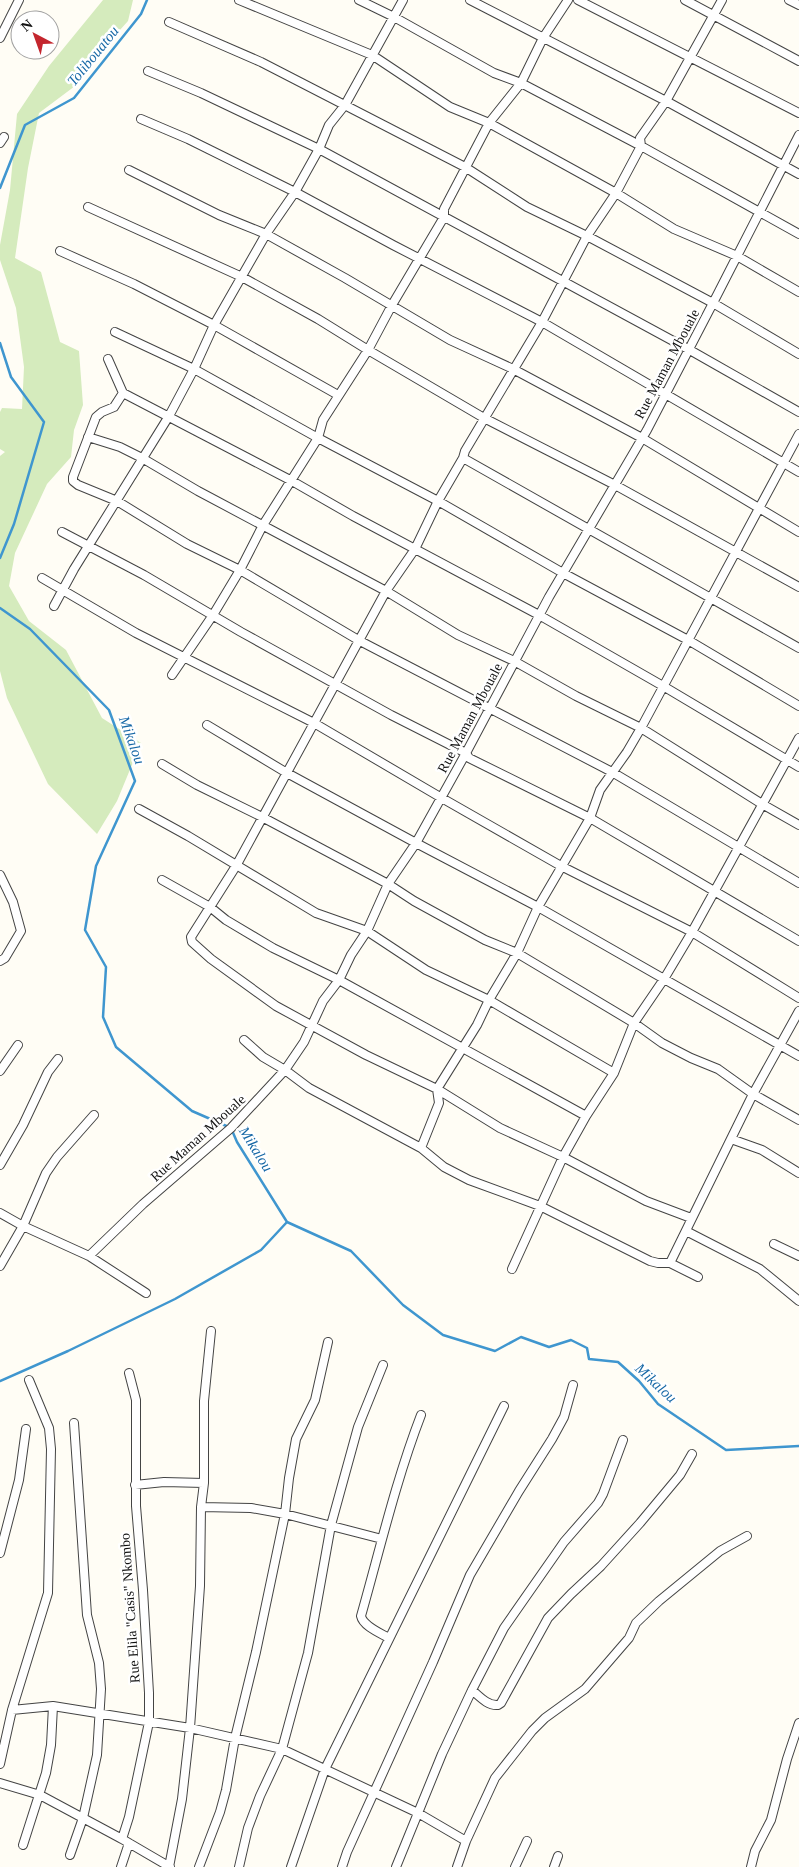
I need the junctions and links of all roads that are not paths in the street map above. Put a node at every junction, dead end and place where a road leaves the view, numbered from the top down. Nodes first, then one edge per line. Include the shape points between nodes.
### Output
1 (19, 0) edge
2 (239, 0) edge
3 (359, 0) edge
4 (403, 0) edge
5 (470, 0) edge
6 (568, 0) edge
7 (578, 0) edge
8 (685, 0) edge
9 (722, 0) edge
10 (789, 0) edge
11 (799, 5) edge
12 (714, 15) junction
13 (394, 17) junction
14 (169, 22) dead end
15 (0, 38) edge
16 (543, 38) junction
17 (372, 55) junction
18 (690, 57) junction
19 (799, 61) edge
20 (148, 72) dead end
21 (521, 83) junction
22 (666, 101) junction
23 (345, 105) junction
24 (799, 113) edge
25 (141, 119) dead end
26 (489, 123) junction
27 (799, 135) edge
28 (641, 146) junction
29 (319, 149) junction
30 (784, 164) junction
31 (465, 167) junction
32 (129, 170) dead end
33 (799, 174) edge
34 (295, 192) junction
35 (616, 193) junction
36 (88, 207) dead end
37 (760, 212) junction
38 (444, 217) junction
39 (266, 234) junction
40 (799, 234) edge
41 (587, 236) junction
42 (60, 251) dead end
43 (737, 256) junction
44 (420, 259) junction
45 (242, 277) junction
46 (562, 282) junction
47 (799, 292) edge
48 (713, 304) junction
49 (392, 305) junction
50 (542, 322) junction
51 (214, 325) junction
52 (115, 332) dead end
53 (688, 349) junction
54 (368, 350) junction
55 (799, 354) edge
56 (108, 359) dead end
57 (194, 369) junction
58 (513, 369) junction
59 (123, 393) junction
60 (338, 395) junction
61 (665, 395) junction
62 (799, 412) edge
63 (169, 416) junction
64 (484, 418) junction
65 (799, 434) edge
66 (88, 437) junction
67 (318, 438) junction
68 (642, 438) junction
69 (142, 458) junction
70 (463, 458) junction
71 (783, 463) junction
72 (799, 472) edge
73 (292, 480) junction
74 (615, 485) junction
75 (117, 501) junction
76 (438, 501) junction
77 (759, 508) junction
78 (263, 525) junction
79 (588, 529) junction
80 (62, 532) dead end
81 (799, 532) edge
82 (89, 545) junction
83 (415, 549) junction
84 (736, 551) junction
85 (240, 570) junction
86 (563, 573) junction
87 (42, 578) dead end
88 (799, 587) edge
89 (62, 590) junction
90 (386, 591) junction
91 (711, 597) junction
92 (54, 606) dead end
93 (213, 615) junction
94 (539, 616) junction
95 (688, 640) junction
96 (360, 641) junction
97 (799, 648) edge
98 (185, 657) junction
99 (514, 662) junction
100 (172, 675) dead end
101 (336, 683) junction
102 (663, 686) junction
103 (799, 706) edge
104 (489, 707) junction
105 (314, 723) junction
106 (206, 725) dead end
107 (641, 728) junction
108 (799, 738) edge
109 (466, 753) junction
110 (786, 760) junction
111 (162, 764) dead end
112 (799, 767) edge
113 (287, 772) junction
114 (612, 772) junction
115 (440, 798) junction
116 (762, 804) junction
117 (138, 809) dead end
118 (262, 817) junction
119 (590, 818) junction
120 (799, 825) edge
121 (416, 843) junction
122 (737, 848) junction
123 (236, 866) junction
124 (561, 866) junction
125 (0, 875) edge
126 (162, 880) dead end
127 (799, 883) edge
128 (388, 884) junction
129 (715, 892) junction
130 (210, 907) junction
131 (538, 907) junction
132 (367, 932) junction
133 (692, 932) junction
134 (799, 941) edge
135 (517, 953) junction
136 (0, 961) edge
137 (664, 979) junction
138 (339, 980) junction
139 (799, 998) edge
140 (489, 1000) junction
141 (799, 1011) edge
142 (634, 1023) junction
143 (313, 1025) junction
144 (244, 1040) dead end
145 (18, 1045) dead end
146 (779, 1045) junction
147 (463, 1047) junction
148 (799, 1056) edge
149 (58, 1059) dead end
150 (0, 1070) edge
151 (285, 1070) junction
152 (614, 1073) junction
153 (437, 1089) junction
154 (753, 1094) junction
155 (94, 1115) dead end
156 (586, 1116) junction
157 (799, 1120) edge
158 (731, 1139) junction
159 (421, 1148) junction
160 (563, 1157) junction
161 (0, 1165) edge
162 (799, 1174) edge
163 (540, 1206) junction
164 (0, 1213) edge
165 (691, 1218) junction
166 (23, 1226) junction
167 (686, 1231) junction
168 (774, 1244) dead end
169 (89, 1256) junction
170 (799, 1256) edge
171 (670, 1263) junction
172 (0, 1266) edge
173 (512, 1269) dead end
174 (698, 1277) dead end
175 (146, 1293) dead end
176 (799, 1301) edge
177 (211, 1331) dead end
178 (328, 1342) dead end
179 (383, 1365) dead end
180 (129, 1373) dead end
181 (29, 1380) dead end
182 (573, 1385) dead end
183 (504, 1406) dead end
184 (421, 1415) dead end
185 (74, 1424) dead end
186 (26, 1429) dead end
187 (623, 1440) dead end
188 (692, 1454) dead end
189 (204, 1482) junction
190 (135, 1485) junction
191 (201, 1507) junction
192 (285, 1514) junction
193 (331, 1525) junction
194 (747, 1536) dead end
195 (382, 1539) junction
196 (0, 1553) edge
197 (389, 1638) junction
198 (472, 1690) junction
199 (53, 1706) junction
200 (12, 1710) junction
201 (100, 1715) junction
202 (149, 1722) junction
203 (799, 1723) edge
204 (190, 1728) junction
205 (235, 1738) junction
206 (282, 1749) junction
207 (0, 1764) edge
208 (325, 1769) junction
209 (0, 1783) edge
210 (375, 1791) junction
211 (40, 1795) junction
212 (418, 1813) junction
213 (83, 1818) junction
214 (125, 1841) junction
215 (466, 1841) junction
216 (526, 1841) dead end
217 (23, 1845) dead end
218 (70, 1855) dead end
219 (558, 1856) dead end
220 (121, 1867) edge
221 (170, 1867) edge
222 (199, 1867) edge
223 (240, 1867) edge
224 (291, 1867) edge
225 (342, 1867) edge
226 (396, 1867) edge
227 (457, 1867) edge
228 (515, 1867) edge
229 (554, 1867) edge
230 (751, 1867) edge

1 - 15 street
2 - 17 street
3 - 13 street
4 - 13 street
5 - 16 street
6 - 16 street
7 - 18 street
8 - 12 street
9 - 12 street
10 - 11 street
12 - 18 street
12 - 19 street
13 - 17 street
13 - 21 street via 494,73
14 - 23 street via 261,62
16 - 21 street
16 - 22 street
17 - 23 street
17 - 26 street via 450,107
18 - 22 street
18 - 24 street
20 - 29 street via 201,93
21 - 26 street
21 - 28 street
22 - 28 street via 640,138
22 - 30 street
23 - 29 street via 329,125
23 - 31 street
25 - 34 street
26 - 31 street
26 - 35 street
27 - 30 street, Rue Maman Mbouale
28 - 35 street
28 - 37 street
29 - 34 street
29 - 38 street
30 - 33 street
30 - 37 street, Rue Maman Mbouale
31 - 38 street via 444,209
31 - 41 street via 527,207
32 - 39 street via 219,215
34 - 39 street
34 - 44 street
35 - 41 street
35 - 43 street via 674,229
36 - 45 street
37 - 40 street
37 - 43 street, Rue Maman Mbouale
38 - 44 street
38 - 46 street
39 - 45 street
39 - 49 street
41 - 46 street
41 - 48 street
42 - 51 street
43 - 47 street
43 - 48 street, Rue Maman Mbouale
44 - 49 street
44 - 50 street
45 - 51 street
45 - 54 street
46 - 50 street
46 - 53 street
48 - 53 street, Rue Maman Mbouale
48 - 55 street
49 - 54 street
49 - 58 street via 450,340
50 - 58 street
50 - 61 street
51 - 57 street
51 - 60 street
52 - 57 street
53 - 61 street, Rue Maman Mbouale
53 - 62 street
54 - 60 street
54 - 64 street
56 - 59 street
57 - 63 street
57 - 67 street
58 - 64 street
58 - 68 street
59 - 63 street
59 - 66 street via 114,407 96,417
60 - 67 street via 323,420
61 - 68 street, Rue Maman Mbouale
61 - 71 street
63 - 69 street
63 - 73 street
64 - 70 street
64 - 74 street
65 - 71 street
66 - 69 street
66 - 75 street via 73,481
67 - 73 street
67 - 76 street
68 - 74 street, Rue Maman Mbouale
68 - 77 street
69 - 75 street
69 - 78 street
70 - 76 street
70 - 79 street
71 - 72 street
71 - 77 street
73 - 78 street
73 - 83 street
74 - 79 street, Rue Maman Mbouale
74 - 84 street
75 - 82 street
75 - 85 street via 187,544
76 - 83 street
76 - 86 street
77 - 81 street
77 - 84 street
78 - 85 street
78 - 90 street
79 - 86 street, Rue Maman Mbouale
79 - 91 street
80 - 82 street
82 - 89 street
82 - 93 street
83 - 90 street
83 - 94 street
84 - 88 street
84 - 91 street
85 - 93 street
85 - 96 street
86 - 94 street, Rue Maman Mbouale
86 - 95 street
87 - 89 street
89 - 92 street
89 - 98 street
90 - 96 street
90 - 99 street via 458,635
91 - 95 street
91 - 97 street
93 - 98 street
93 - 101 street
94 - 99 street, Rue Maman Mbouale
94 - 102 street
95 - 102 street
95 - 103 street
96 - 101 street
96 - 104 street
98 - 100 street
98 - 105 street
99 - 104 street, Rue Maman Mbouale
99 - 107 street
101 - 105 street
101 - 109 street
102 - 107 street
102 - 110 street
104 - 109 street, Rue Maman Mbouale
104 - 114 street
105 - 113 street
105 - 115 street
106 - 113 street
107 - 114 street
107 - 116 street
108 - 110 street
109 - 115 street, Rue Maman Mbouale
109 - 119 street via 469,758
110 - 112 street
110 - 116 street
111 - 118 street
113 - 118 street
113 - 121 street
114 - 119 street via 600,790
114 - 122 street
115 - 121 street, Rue Maman Mbouale
115 - 124 street
116 - 120 street
116 - 122 street
117 - 123 street
118 - 123 street
118 - 128 street
119 - 124 street
119 - 129 street
121 - 128 street, Rue Maman Mbouale
121 - 131 street
122 - 127 street
122 - 129 street
123 - 130 street
123 - 132 street via 316,913
124 - 131 street
124 - 133 street
125 - 136 street via 13,902 21,931
126 - 130 street
128 - 132 street, Rue Maman Mbouale
128 - 135 street via 485,940
129 - 133 street
129 - 134 street
130 - 138 street via 273,948
130 - 143 street via 192,932 192,942 276,1006
131 - 135 street
131 - 137 street
132 - 138 street, Rue Maman Mbouale
132 - 140 street via 426,970
133 - 137 street
133 - 139 street
135 - 140 street
135 - 142 street
137 - 142 street
137 - 146 street
138 - 143 street, Rue Maman Mbouale via 323,1001
138 - 147 street
140 - 147 street
140 - 152 street
141 - 146 street
142 - 152 street
142 - 154 street via 662,1043 718,1069
143 - 151 street, Rue Maman Mbouale
143 - 153 street
144 - 151 street
145 - 150 street
146 - 148 street
146 - 154 street
147 - 153 street
147 - 156 street
149 - 161 street via 48,1072
151 - 159 street via 309,1088
151 - 169 street, Rue Maman Mbouale via 232,1128 143,1204
152 - 156 street
153 - 159 street via 439,1103
153 - 160 street via 500,1128
154 - 157 street
154 - 158 street
155 - 166 street via 56,1157
156 - 160 street
158 - 162 street via 762,1150
158 - 165 street
159 - 163 street via 444,1167 469,1180
160 - 163 street
160 - 165 street via 646,1201
163 - 171 street via 650,1261
163 - 173 street
164 - 166 street
165 - 167 street
166 - 169 street
166 - 172 street
167 - 171 street
167 - 176 street via 760,1269
168 - 170 street
169 - 175 street
171 - 174 street
177 - 189 street via 204,1401
178 - 192 street via 316,1400 296,1439
179 - 193 street via 358,1427
180 - 190 street, Rue Elila "Casis" Nkombo via 136,1400
181 - 200 street via 49,1428 51,1449 48,1593
182 - 210 street via 564,1418 470,1576
183 - 197 street
184 - 195 street
185 - 201 street via 87,1615 99,1663
186 - 196 street via 19,1480
187 - 198 street via 598,1503 564,1542 504,1628
188 - 198 street via 680,1476 640,1523 548,1618 501,1703 485,1702
189 - 190 street
189 - 191 street
190 - 202 street, Rue Elila "Casis" Nkombo
191 - 192 street via 251,1508
191 - 204 street via 200,1586
192 - 193 street
192 - 205 street
193 - 195 street
193 - 206 street via 304,1670
194 - 215 street via 720,1551 659,1601 636,1623 629,1638 585,1689 545,1718 532,1732 495,1778
195 - 197 street via 361,1619
197 - 208 street
198 - 212 street
199 - 200 street
199 - 201 street
199 - 211 street via 50,1746
200 - 207 street
201 - 202 street
201 - 213 street via 97,1755
202 - 204 street
202 - 214 street, Rue Elila "Casis" Nkombo
203 - 230 street via 771,1820 755,1851
204 - 205 street
204 - 221 street
205 - 206 street
205 - 222 street via 220,1812
206 - 208 street
206 - 223 street via 248,1828
208 - 210 street
208 - 224 street
209 - 211 street
210 - 212 street
210 - 225 street
211 - 213 street
211 - 217 street
212 - 215 street
212 - 226 street
213 - 214 street
213 - 218 street
214 - 220 street, Rue Elila "Casis" Nkombo
214 - 221 street
215 - 227 street
216 - 228 street
219 - 229 street

